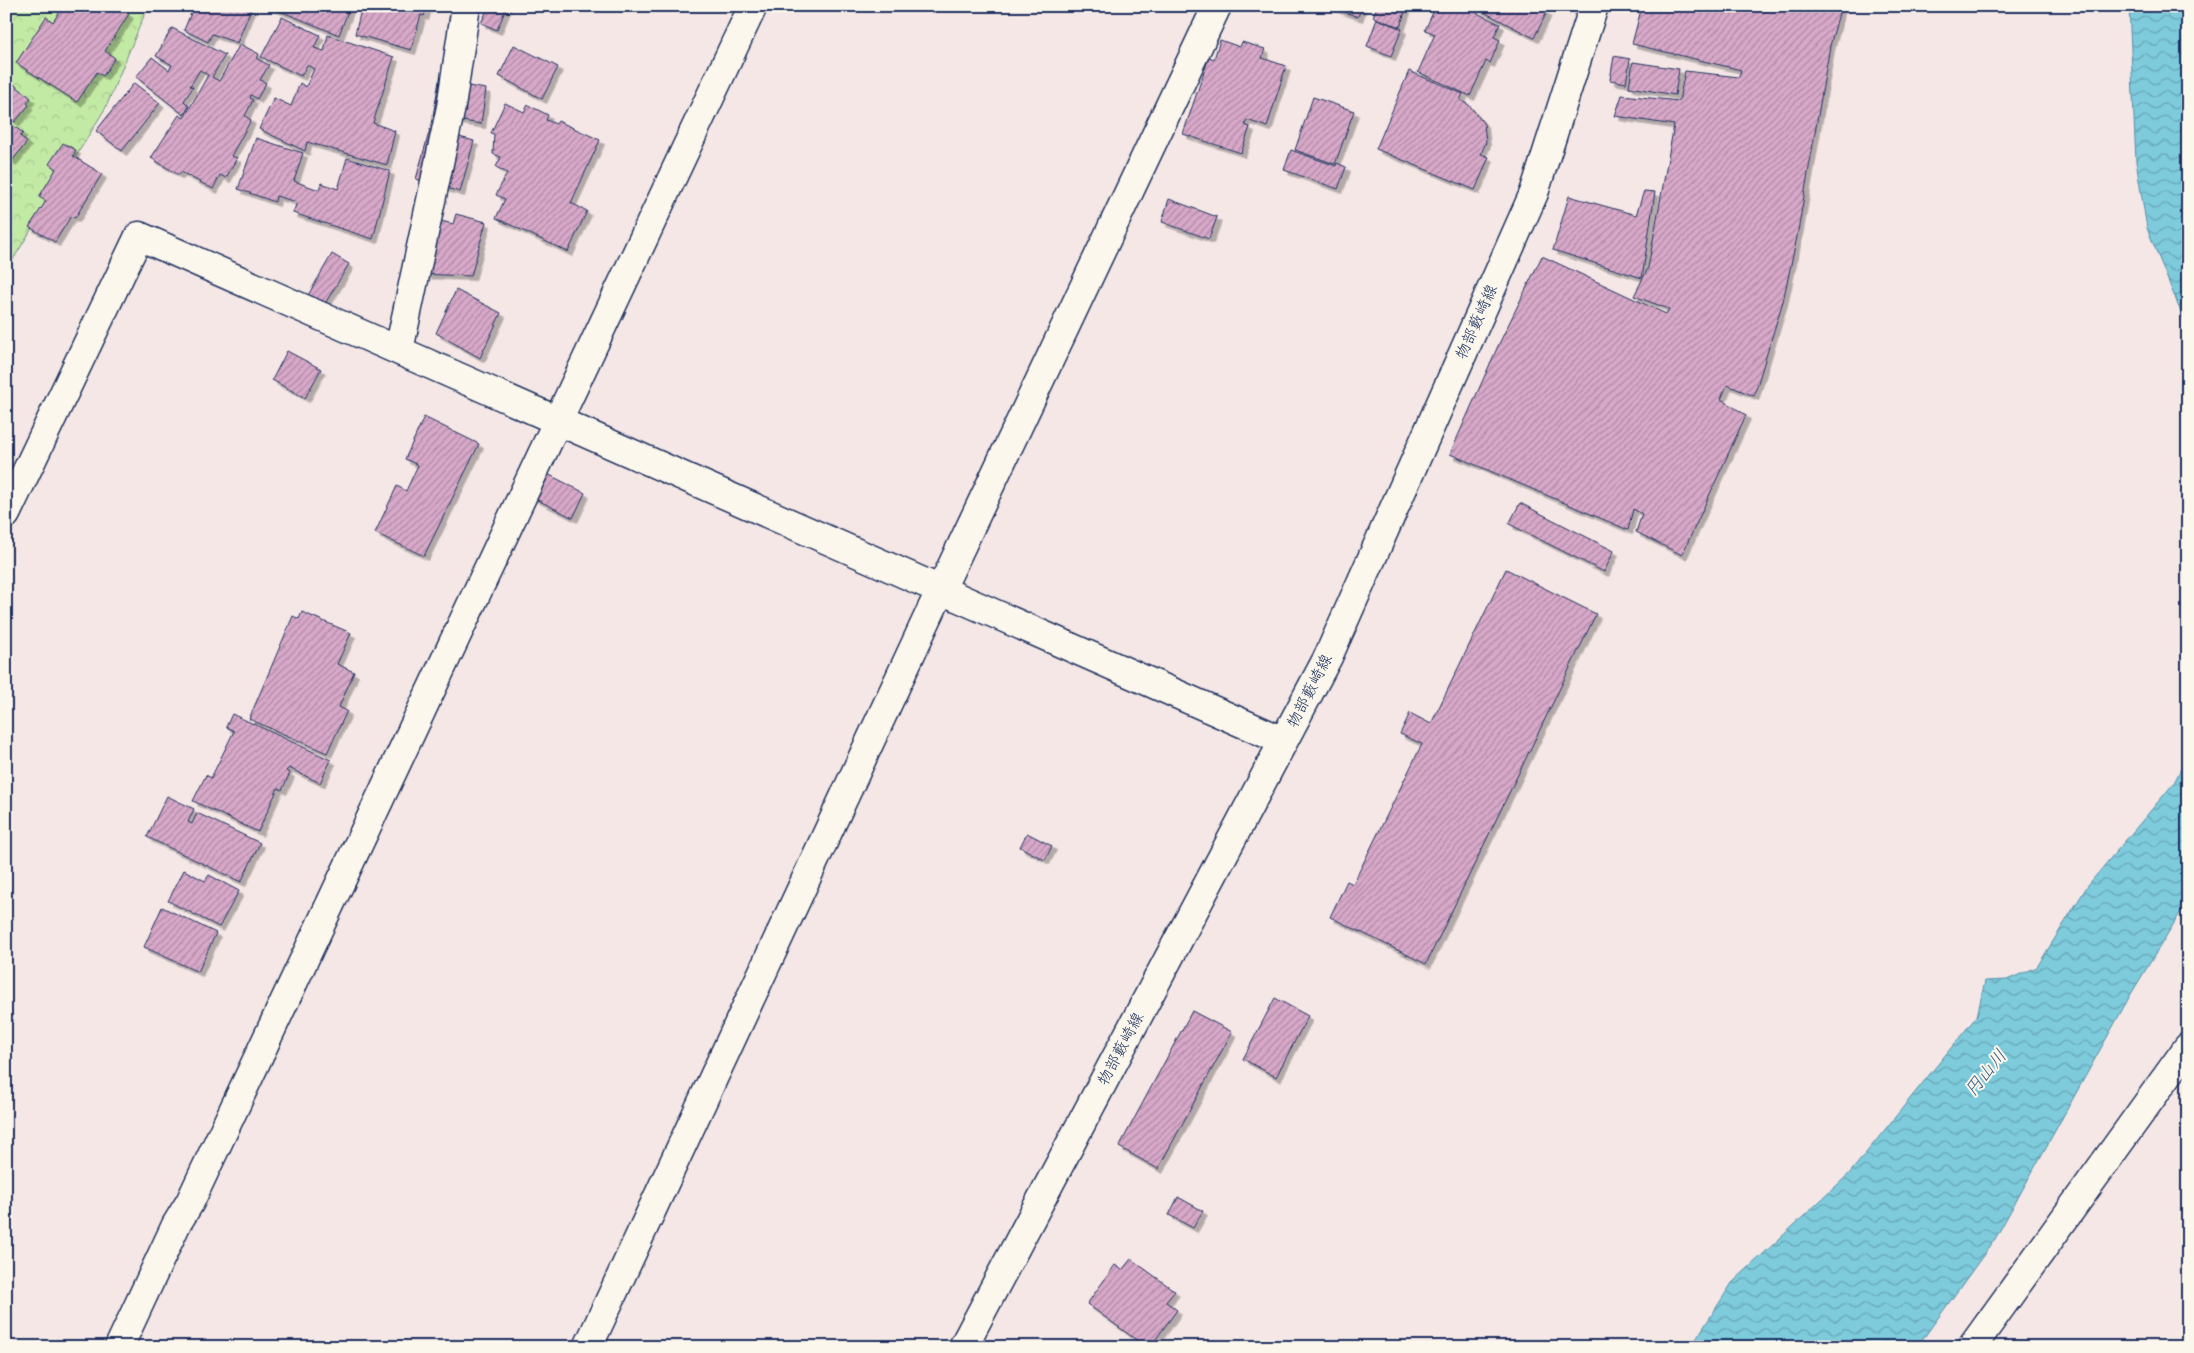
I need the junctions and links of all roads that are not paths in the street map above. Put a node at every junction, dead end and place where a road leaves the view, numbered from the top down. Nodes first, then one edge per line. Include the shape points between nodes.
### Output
1 (466, 6) edge
2 (753, 6) edge
3 (1217, 6) edge
4 (1594, 6) edge
5 (398, 350) junction
6 (558, 420) junction
7 (6, 514) edge
8 (941, 589) junction
9 (1284, 741) junction
10 (2188, 1047) edge
11 (119, 1347) edge
12 (588, 1347) edge
13 (963, 1347) edge
14 (1972, 1347) edge

1 - 5 street via 451,107
2 - 6 street
3 - 8 street
4 - 9 street, 物部藪崎線 via 1534,193 1328,657
5 - 6 street
5 - 7 street via 139,236
6 - 8 street
6 - 11 street
8 - 9 street
8 - 12 street
9 - 13 street, 物部藪崎線
10 - 14 street

